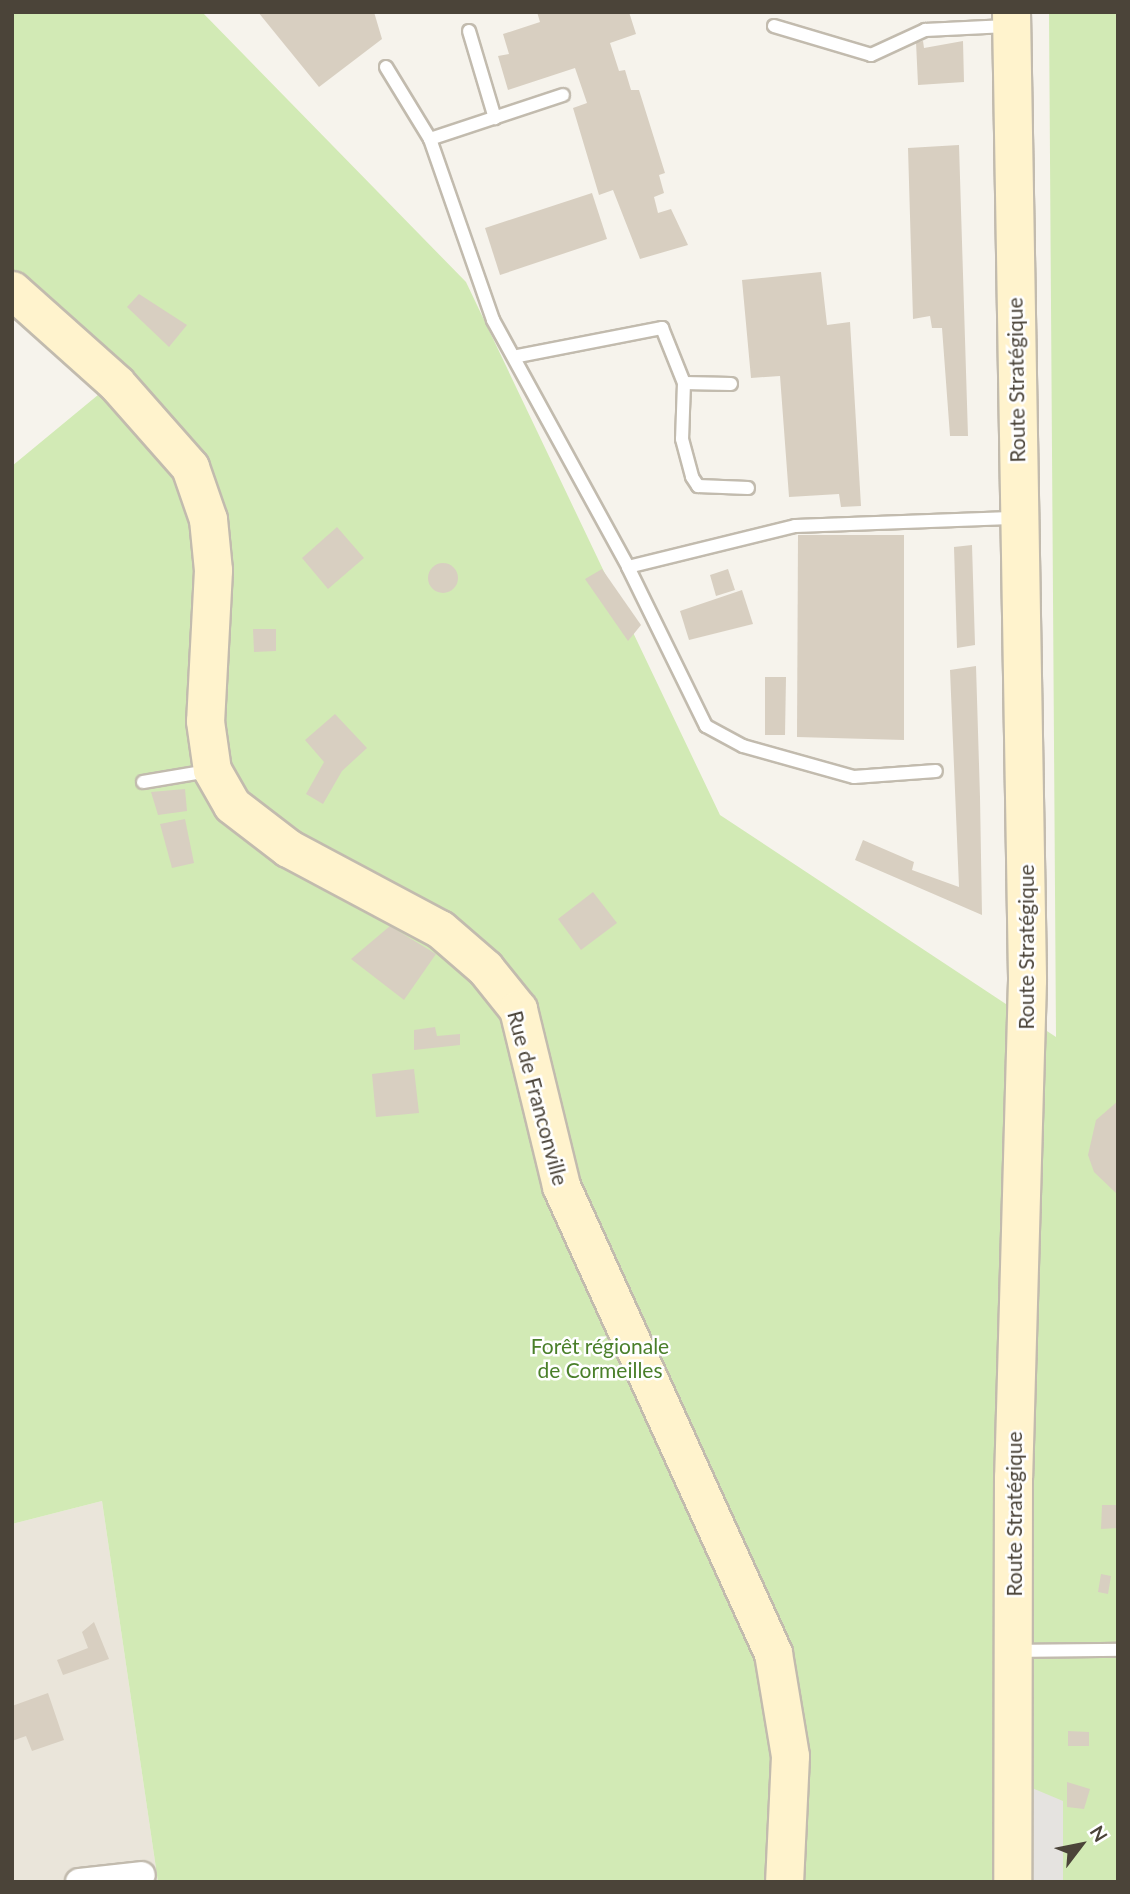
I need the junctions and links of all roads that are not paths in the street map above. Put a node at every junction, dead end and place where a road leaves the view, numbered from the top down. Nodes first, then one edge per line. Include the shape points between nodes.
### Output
1 (1011, 19) edge
2 (774, 26) dead end
3 (468, 31) dead end
4 (386, 67) dead end
5 (563, 95) dead end
6 (495, 118) junction
7 (430, 139) junction
8 (12, 290) edge
9 (518, 356) junction
10 (684, 383) junction
11 (731, 384) dead end
12 (748, 488) dead end
13 (1018, 518) junction
14 (628, 567) junction
15 (212, 770) junction
16 (936, 771) dead end
17 (143, 782) dead end
18 (1118, 1650) edge
19 (1014, 1651) junction
20 (142, 1875) dead end
21 (79, 1882) edge
22 (784, 1882) edge
23 (1012, 1882) edge

1 - 2 lane via 925,30 871,55
1 - 13 street, Route Stratégique
3 - 6 lane
4 - 7 lane
5 - 6 lane
6 - 7 lane
7 - 9 lane via 493,320
8 - 15 street, Rue de Franconville via 116,383 190,467 208,519 213,570 205,721
9 - 10 lane via 662,328
9 - 14 lane
10 - 11 lane
10 - 12 lane via 682,439 692,477 698,486
13 - 14 lane via 795,526
13 - 19 street, Route Stratégique via 1027,980
14 - 16 lane via 706,726 743,746 854,777
15 - 17 lane
15 - 22 street, Rue de Franconville via 253,825 440,929 485,968 518,1009 561,1186 643,1379 718,1522 773,1653 790,1756
18 - 19 lane
19 - 23 street, Route Stratégique
20 - 21 street

